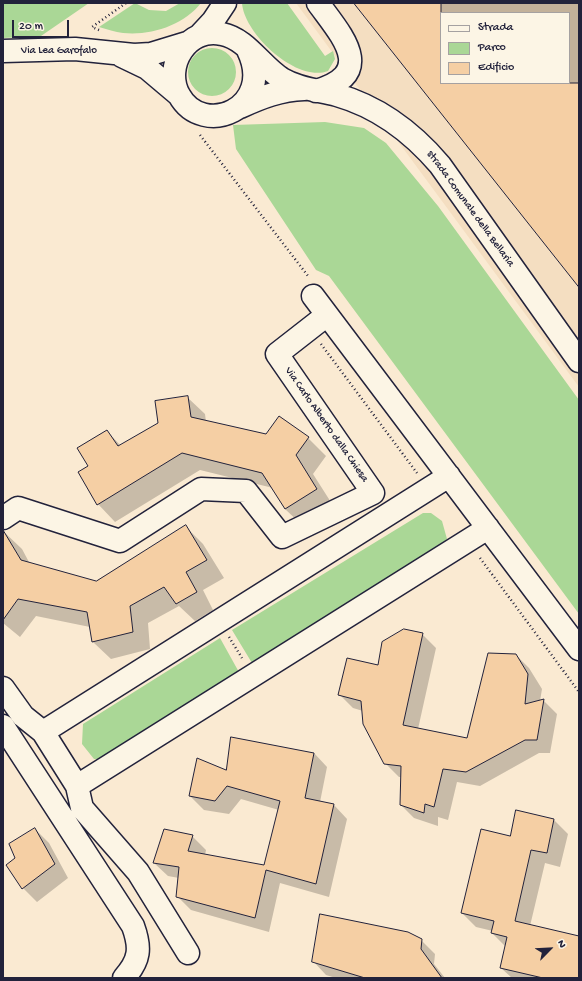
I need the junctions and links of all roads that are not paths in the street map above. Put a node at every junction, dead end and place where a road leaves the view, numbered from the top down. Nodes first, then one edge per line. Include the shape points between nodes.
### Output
1 (225, 3) edge
2 (229, 3) edge
3 (318, 3) edge
4 (193, 40) junction
5 (245, 47) junction
6 (3, 51) edge
7 (115, 53) junction
8 (311, 90) junction
9 (179, 95) junction
10 (237, 109) junction
11 (313, 288) road end
12 (327, 315) junction
13 (579, 361) edge
14 (449, 476) junction
15 (3, 518) edge
16 (488, 528) junction
17 (579, 649) edge
18 (3, 688) edge
19 (3, 726) edge
20 (43, 732) junction
21 (77, 786) junction
22 (188, 953) dead end
23 (124, 978) edge

1 - 4 street via 213,21
2 - 5 street via 231,16
3 - 8 street via 344,39 351,55 350,64 343,77 329,88
4 - 5 street via 221,33 232,37
4 - 7 street, Via Lea Garofalo via 151,54
4 - 9 street via 178,55 174,68 174,82
5 - 8 street via 282,79
5 - 10 street via 254,62 256,75 254,88 247,100
6 - 7 street, Via Lea Garofalo via 75,49
7 - 9 street, Via Lea Garofalo via 146,68
8 - 10 street via 269,94
8 - 13 street, strada Comunale della Bellaria via 336,95 368,107 418,139 440,165
9 - 10 street via 191,107 205,114 222,115
11 - 12 street
12 - 14 street
12 - 15 street, Via Carlo Alberto dalla Chiesa via 277,354 373,493 282,537 246,491 201,489 120,541 18,508
14 - 16 street
14 - 20 street
16 - 17 street
16 - 21 street
18 - 20 street via 23,716
19 - 23 street via 133,926 138,941 138,957
20 - 21 street
21 - 22 street via 82,808 138,872

